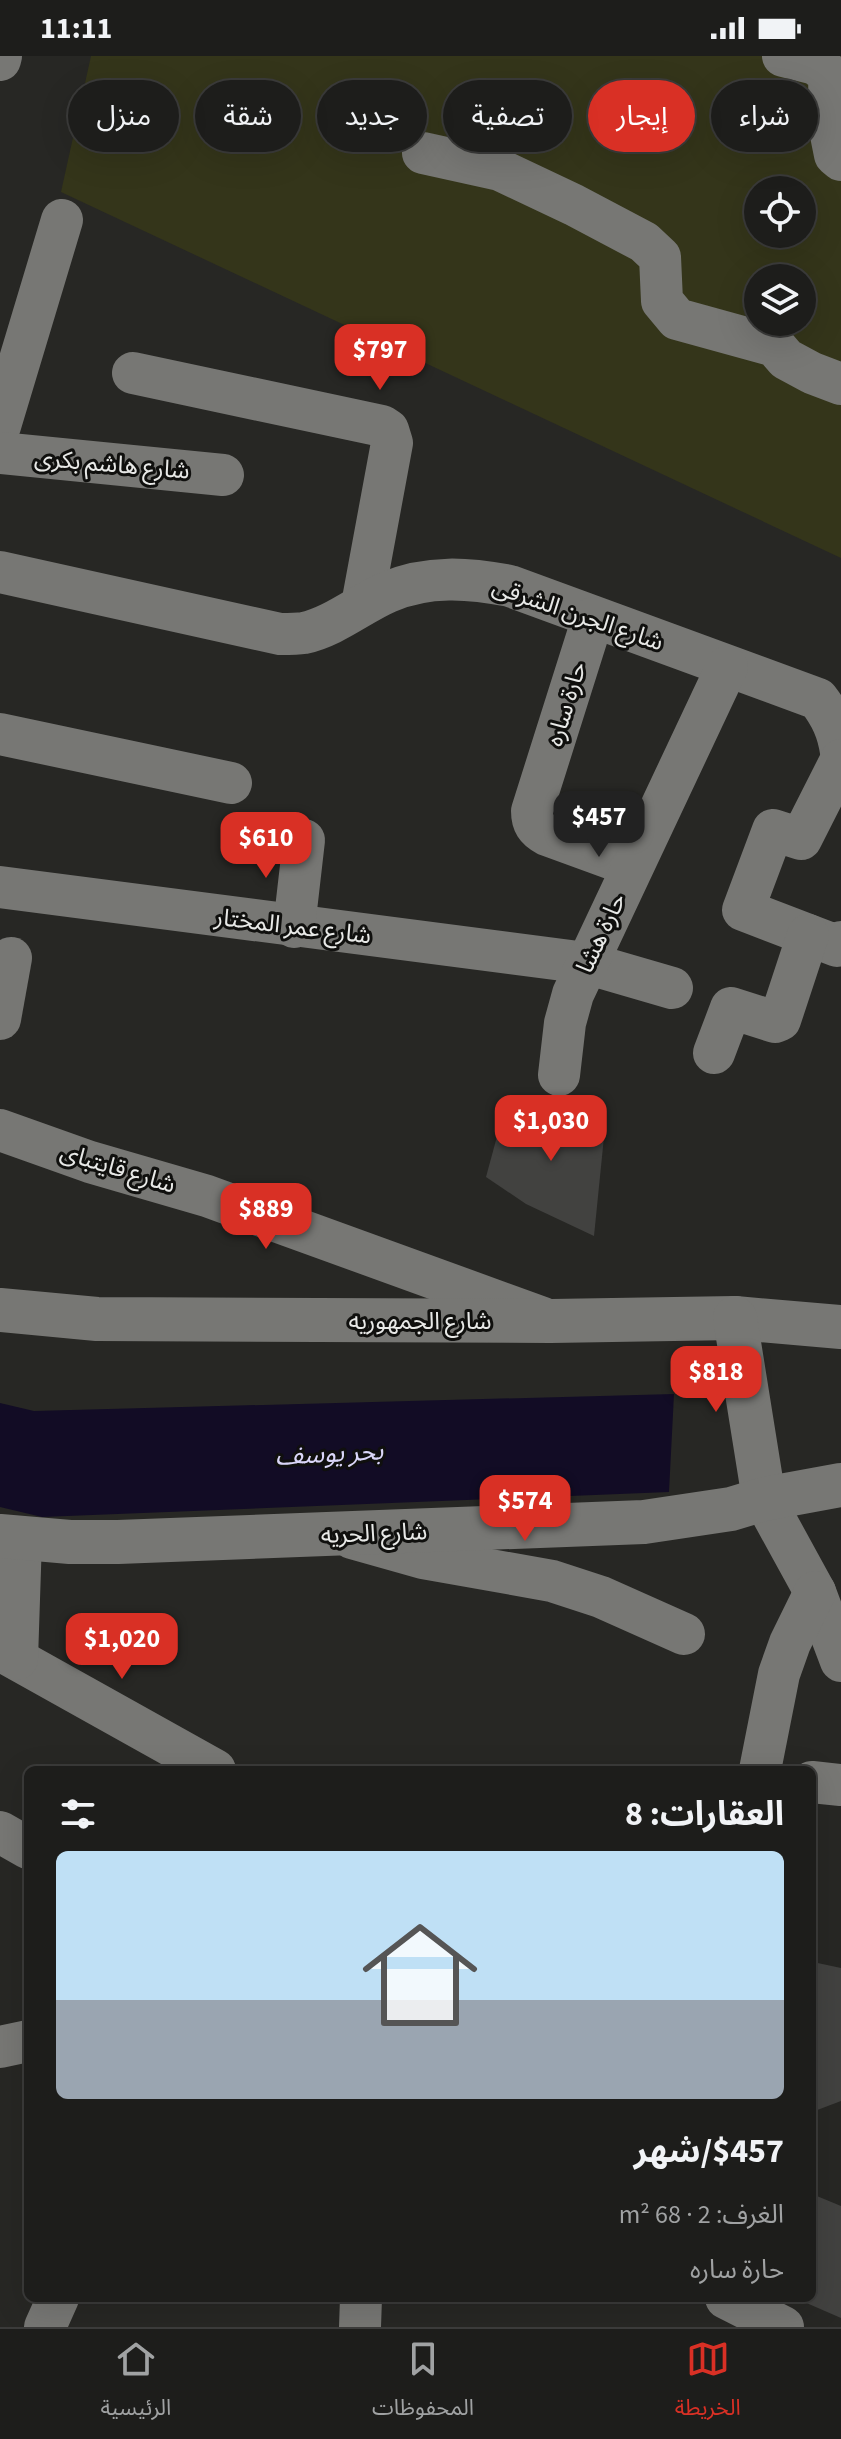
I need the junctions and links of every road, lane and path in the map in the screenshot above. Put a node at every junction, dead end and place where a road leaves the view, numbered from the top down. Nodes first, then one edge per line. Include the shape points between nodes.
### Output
1 (783, 56) edge
2 (835, 73) edge
3 (423, 153) dead end
4 (841, 160) edge
5 (62, 220) dead end
6 (133, 373) dead end
7 (841, 384) edge
8 (0, 426) edge
9 (0, 453) edge
10 (223, 475) dead end
11 (0, 572) edge
12 (362, 605) junction
13 (593, 618) junction
14 (727, 667) junction
15 (0, 734) edge
16 (841, 752) edge
17 (841, 760) edge
18 (231, 783) dead end
19 (304, 840) dead end
20 (632, 866) junction
21 (0, 887) edge
22 (294, 927) junction
23 (824, 938) edge
24 (11, 958) dead end
25 (586, 963) junction
26 (672, 988) dead end
27 (0, 1019) edge
28 (714, 1053) dead end
29 (559, 1075) dead end
30 (0, 1130) edge
31 (0, 1310) edge
32 (735, 1318) junction
33 (551, 1321) junction
34 (841, 1327) edge
35 (841, 1485) edge
36 (764, 1499) junction
37 (337, 1534) junction
38 (11, 1537) edge
39 (815, 1592) junction
40 (684, 1634) dead end
41 (8, 1655) edge
42 (841, 1661) edge
43 (208, 1766) edge
44 (761, 1766) edge
45 (816, 1782) edge
46 (841, 1785) edge
47 (0, 1832) edge
48 (24, 1846) edge
49 (24, 2042) edge
50 (0, 2047) edge
51 (56, 2302) edge
52 (361, 2302) edge
53 (734, 2302) edge
54 (45, 2327) edge
55 (360, 2327) edge
56 (783, 2327) edge

1 - 2 street
2 - 4 street via 830,130
3 - 7 street via 500,170 644,242 660,257 662,301 677,319 775,346 786,359
5 - 8 street
6 - 12 street via 388,430 392,443
9 - 10 street, شارع هاشم بكرى
11 - 12 street, شارع الجرن الشرقى via 280,634 325,626
12 - 13 street, شارع الجرن الشرقى via 389,591 450,578 510,586
13 - 14 street, شارع الجرن الشرقى
13 - 20 street, حارة ساره via 532,818 547,835
14 - 16 street, شارع الجرن الشرقى via 818,699 831,716
14 - 20 street, حارة هشا
15 - 18 street
17 - 23 street via 801,839 773,830 743,910
19 - 22 street
20 - 25 street, حارة هشا
21 - 22 street, شارع عمر المختار
22 - 25 street, شارع عمر المختار
23 - 28 street via 780,1020 731,1008
24 - 27 street
25 - 26 street, شارع عمر المختار
25 - 29 street, حارة هشا via 565,1023
30 - 33 street, شارع قايتباى via 222,1201
31 - 33 street, شارع الجمهوريه via 97,1319
32 - 33 street, شارع الجمهوريه
32 - 34 street, شارع الجمهوريه
32 - 36 street
35 - 36 street, شارع الحريه
36 - 37 street, شارع الحريه via 644,1522
36 - 39 street
37 - 38 street, شارع الحريه via 118,1542
37 - 40 street via 423,1558 552,1581
38 - 41 street
39 - 42 street
39 - 44 street via 779,1674
41 - 43 street
45 - 46 street
47 - 48 street
49 - 50 street
51 - 54 street
52 - 55 street
53 - 56 street

